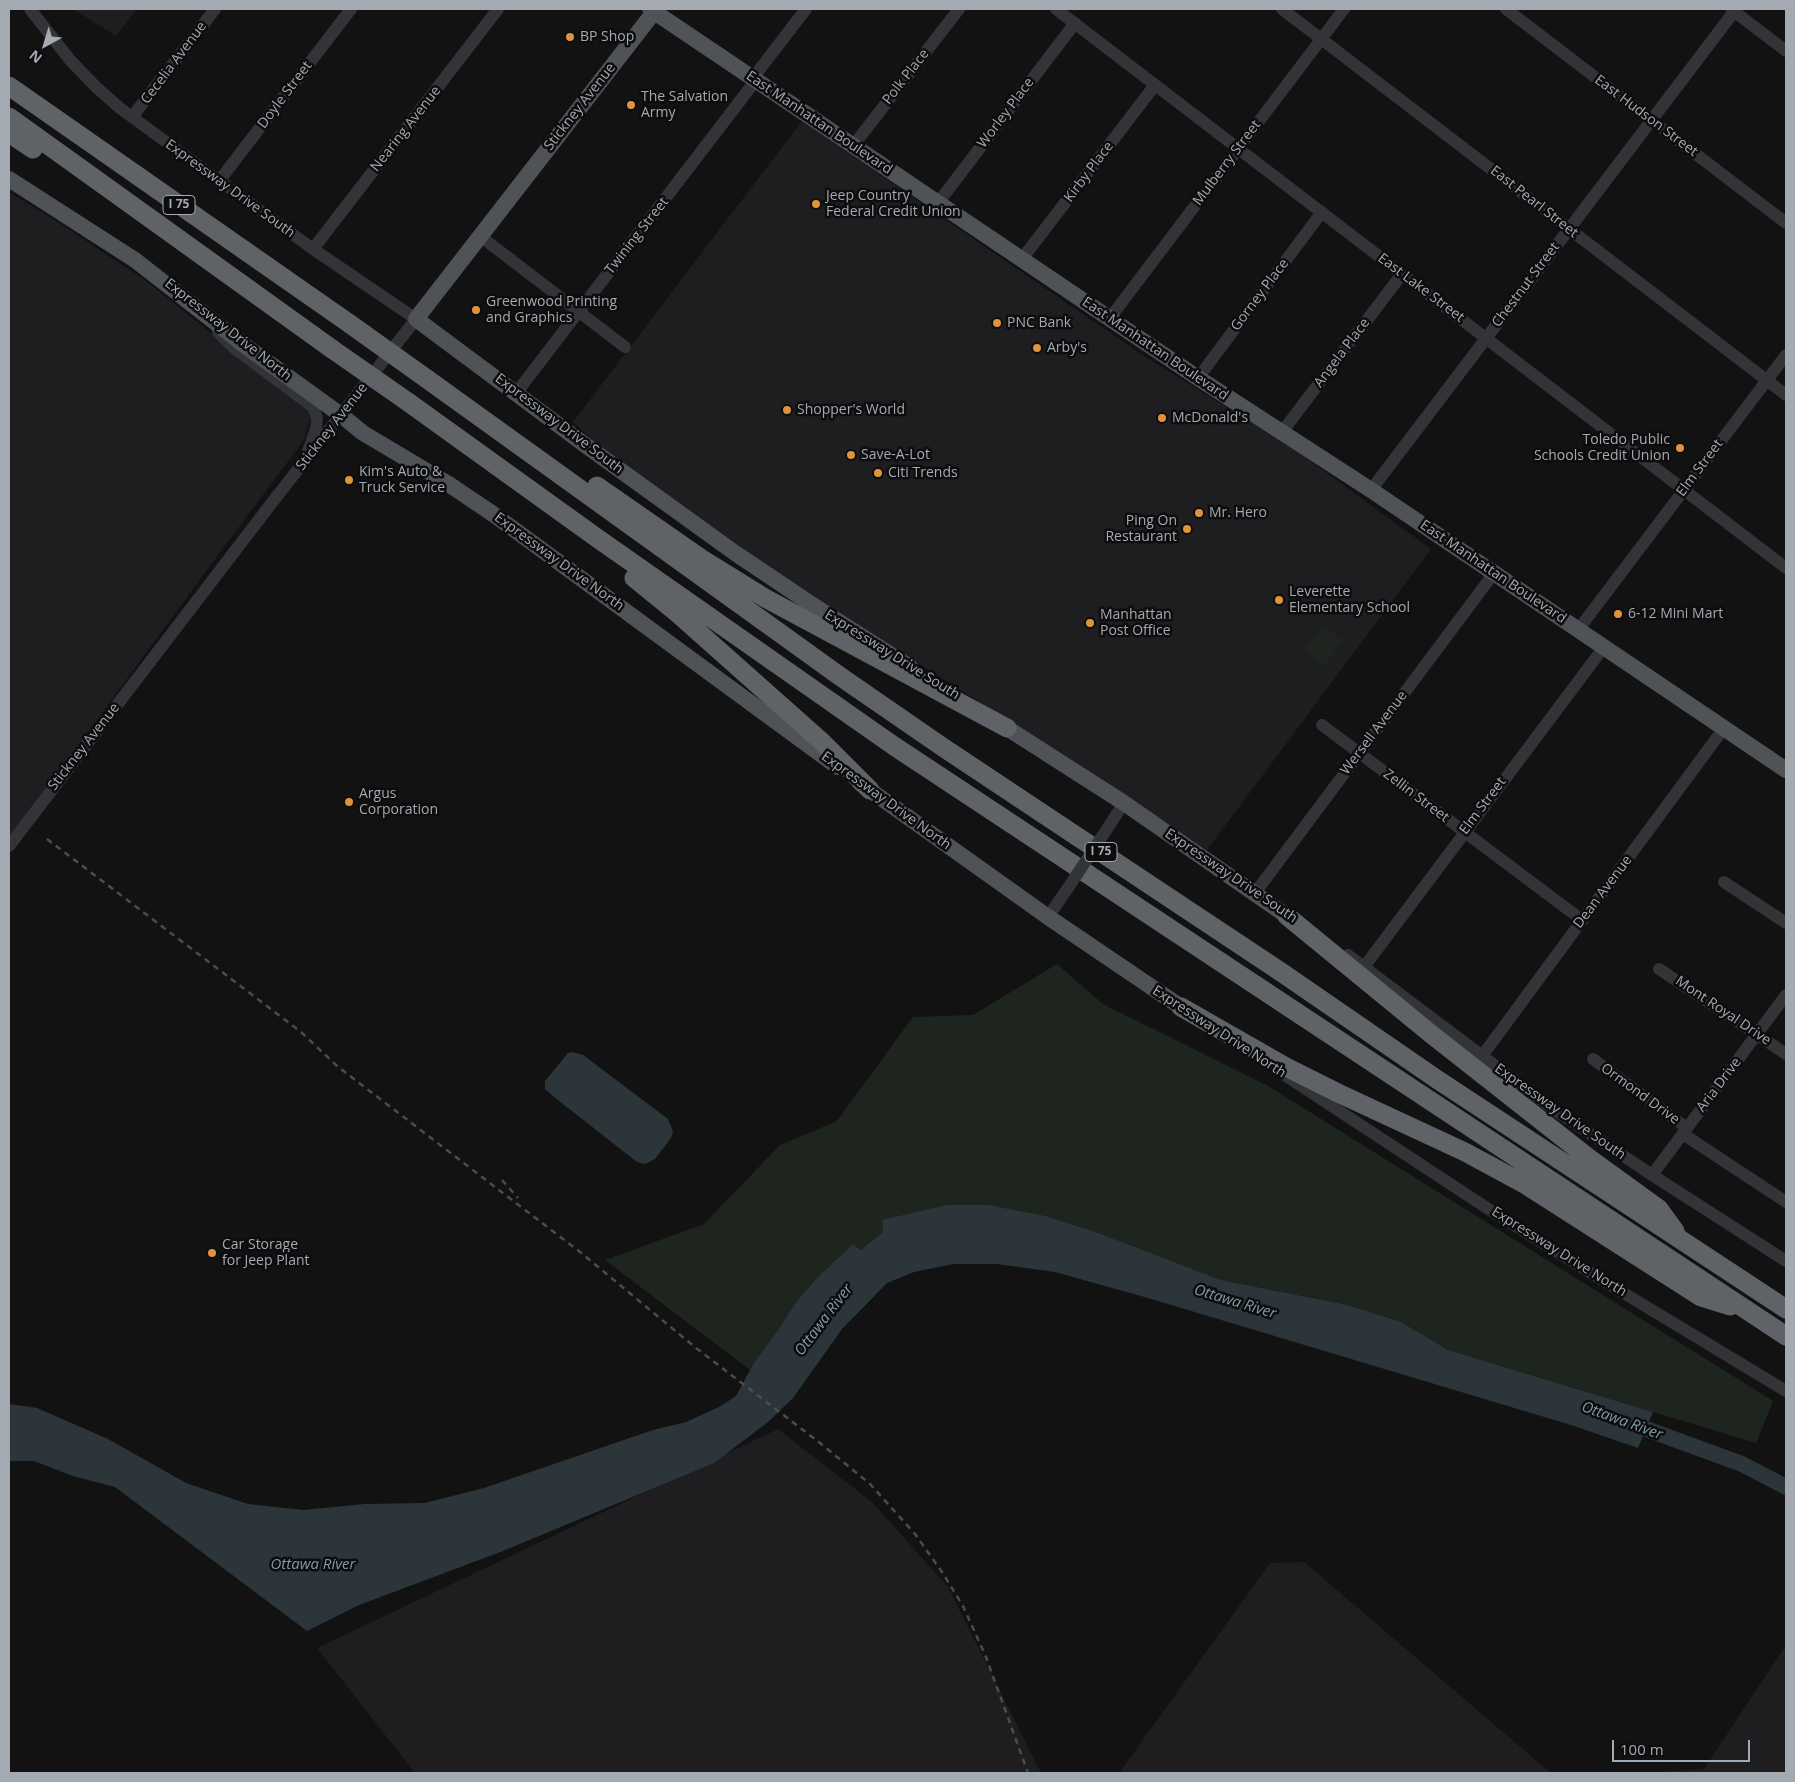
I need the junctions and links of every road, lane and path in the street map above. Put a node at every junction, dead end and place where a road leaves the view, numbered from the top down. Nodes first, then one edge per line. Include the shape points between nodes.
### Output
1 (30, 9) edge
2 (215, 9) edge
3 (351, 9) edge
4 (498, 9) edge
5 (806, 9) edge
6 (959, 9) edge
7 (1056, 9) edge
8 (1282, 9) edge
9 (1344, 9) edge
10 (1506, 9) edge
11 (1734, 9) edge
12 (654, 10) edge
13 (1075, 23) junction
14 (1322, 39) junction
15 (1786, 51) edge
16 (755, 79) junction
17 (1155, 85) junction
18 (9, 86) edge
19 (9, 117) edge
20 (132, 117) junction
21 (1651, 120) junction
22 (9, 133) edge
23 (853, 146) junction
24 (1238, 148) junction
25 (9, 179) edge
26 (219, 181) junction
27 (938, 203) junction
28 (1322, 212) junction
29 (1786, 223) edge
30 (1569, 229) junction
31 (480, 236) junction
32 (313, 248) junction
33 (1022, 259) junction
34 (220, 268) junction
35 (1402, 274) junction
36 (171, 287) junction
37 (579, 311) junction
38 (1110, 318) junction
39 (416, 319) junction
40 (1486, 338) junction
41 (626, 347) dead end
42 (1786, 355) edge
43 (1198, 378) junction
44 (426, 379) junction
45 (1767, 380) junction
46 (517, 392) junction
47 (1786, 395) edge
48 (341, 415) junction
49 (1282, 432) junction
50 (301, 466) junction
51 (1371, 490) junction
52 (1684, 490) junction
53 (554, 508) junction
54 (1786, 568) edge
55 (1494, 573) junction
56 (1578, 630) junction
57 (1604, 647) junction
58 (1322, 725) dead end
59 (1007, 728) junction
60 (1724, 728) junction
61 (1359, 753) junction
62 (1786, 770) edge
63 (870, 790) junction
64 (1124, 803) junction
65 (1464, 832) junction
66 (9, 846) edge
67 (1724, 882) dead end
68 (1255, 892) junction
69 (1287, 916) junction
70 (1048, 917) junction
71 (1582, 920) junction
72 (1786, 924) edge
73 (1364, 966) junction
74 (1659, 969) dead end
75 (1786, 995) edge
76 (1182, 1008) junction
77 (1757, 1034) junction
78 (1786, 1054) edge
79 (1482, 1056) junction
80 (1593, 1059) dead end
81 (1685, 1131) junction
82 (1652, 1175) junction
83 (1786, 1202) edge
84 (1680, 1238) junction
85 (1786, 1261) edge
86 (1786, 1309) edge
87 (1751, 1313) junction
88 (1786, 1336) edge
89 (1786, 1391) edge

1 - 20 street, Expressway Drive South via 70,60
2 - 20 street, Cecelia Avenue
3 - 26 street, Doyle Street
4 - 32 street, Nearing Avenue
5 - 16 street, Twining Street
6 - 23 street, Polk Place
7 - 13 street, East Lake Street
8 - 14 street, East Pearl Street
9 - 14 street, Mulberry Street
10 - 21 street, East Hudson Street
11 - 15 street
11 - 21 street, Chestnut Street
12 - 16 main road, East Manhattan Boulevard
12 - 31 main road, Stickney Avenue
13 - 17 street, East Lake Street
13 - 27 street, Worley Place
14 - 24 street, Mulberry Street
14 - 30 street, East Pearl Street
16 - 23 main road, East Manhattan Boulevard
16 - 37 street, Twining Street
17 - 24 street, East Lake Street
17 - 33 street, Kirby Place
18 - 44 highway, I 75, bridge
19 - 34 highway, I 75
20 - 26 street, Expressway Drive South
21 - 29 street, East Hudson Street
21 - 30 street, Chestnut Street
22 - 34 highway
23 - 27 main road, East Manhattan Boulevard
24 - 28 street, East Lake Street
24 - 38 street, Mulberry Street
25 - 36 main road, Expressway Drive North
26 - 32 street, Expressway Drive South
27 - 33 main road, East Manhattan Boulevard
28 - 35 street, East Lake Street
28 - 43 street, Gorney Place
30 - 40 street, Chestnut Street
30 - 45 street, East Pearl Street
31 - 37 street
31 - 39 main road, Stickney Avenue
32 - 39 street, Expressway Drive South
33 - 38 main road, East Manhattan Boulevard
34 - 53 highway, I 75, bridge
35 - 40 street, East Lake Street
35 - 49 street, Angela Place
36 - 48 main road, Expressway Drive North
36 - 50 street via 234,348 313,407 316,429
37 - 41 street
37 - 46 street, Twining Street
38 - 43 main road, East Manhattan Boulevard
39 - 46 main road, Expressway Drive South
39 - 48 street, Stickney Avenue
40 - 51 street, Chestnut Street
40 - 52 street, East Lake Street
42 - 45 street, Elm Street
43 - 49 main road, East Manhattan Boulevard
44 - 59 highway via 582,476 748,588
44 - 84 highway, I 75 via 944,748 1598,1187
45 - 47 street, East Pearl Street
45 - 52 street, Elm Street
46 - 59 main road, Expressway Drive South via 588,447 808,602
48 - 50 street, Stickney Avenue
48 - 63 main road, Expressway Drive North via 363,433 493,514
49 - 51 main road, East Manhattan Boulevard
50 - 66 street, Stickney Avenue
51 - 55 main road, East Manhattan Boulevard
52 - 54 street, East Lake Street
52 - 56 street, Elm Street
53 - 63 highway via 756,683
53 - 87 highway, I 75 via 894,746
55 - 56 main road, East Manhattan Boulevard
55 - 61 street, Wersell Avenue
56 - 57 main road, East Manhattan Boulevard
57 - 60 main road, East Manhattan Boulevard
57 - 65 street, Elm Street
58 - 61 street, Zellin Street
59 - 64 main road, Expressway Drive South
60 - 62 main road, East Manhattan Boulevard
60 - 71 street, Dean Avenue
61 - 65 street, Zellin Street
61 - 68 street, Wersell Avenue
63 - 70 main road, Expressway Drive North
64 - 68 main road, Expressway Drive South
64 - 70 street, bridge
65 - 71 street, Zellin Street
65 - 73 street, Elm Street
67 - 72 street
68 - 69 main road, Expressway Drive South
69 - 73 street, Expressway Drive South
69 - 84 highway via 1431,1034 1659,1209
70 - 76 main road, Expressway Drive North
71 - 79 street, Dean Avenue
73 - 79 street, Expressway Drive South
74 - 77 street, Mont Royal Drive
75 - 77 street, Aria Drive
76 - 87 highway via 1286,1067 1465,1152 1526,1185 1701,1297
76 - 89 street, Expressway Drive North via 1493,1212
77 - 78 street, Mont Royal Drive
77 - 81 street, Aria Drive
79 - 82 street, Expressway Drive South via 1553,1109
80 - 81 street, Ormond Drive
81 - 82 street, Aria Drive
81 - 83 street, Ormond Drive
82 - 85 street, Expressway Drive South
84 - 86 highway, I 75
87 - 88 highway, I 75

